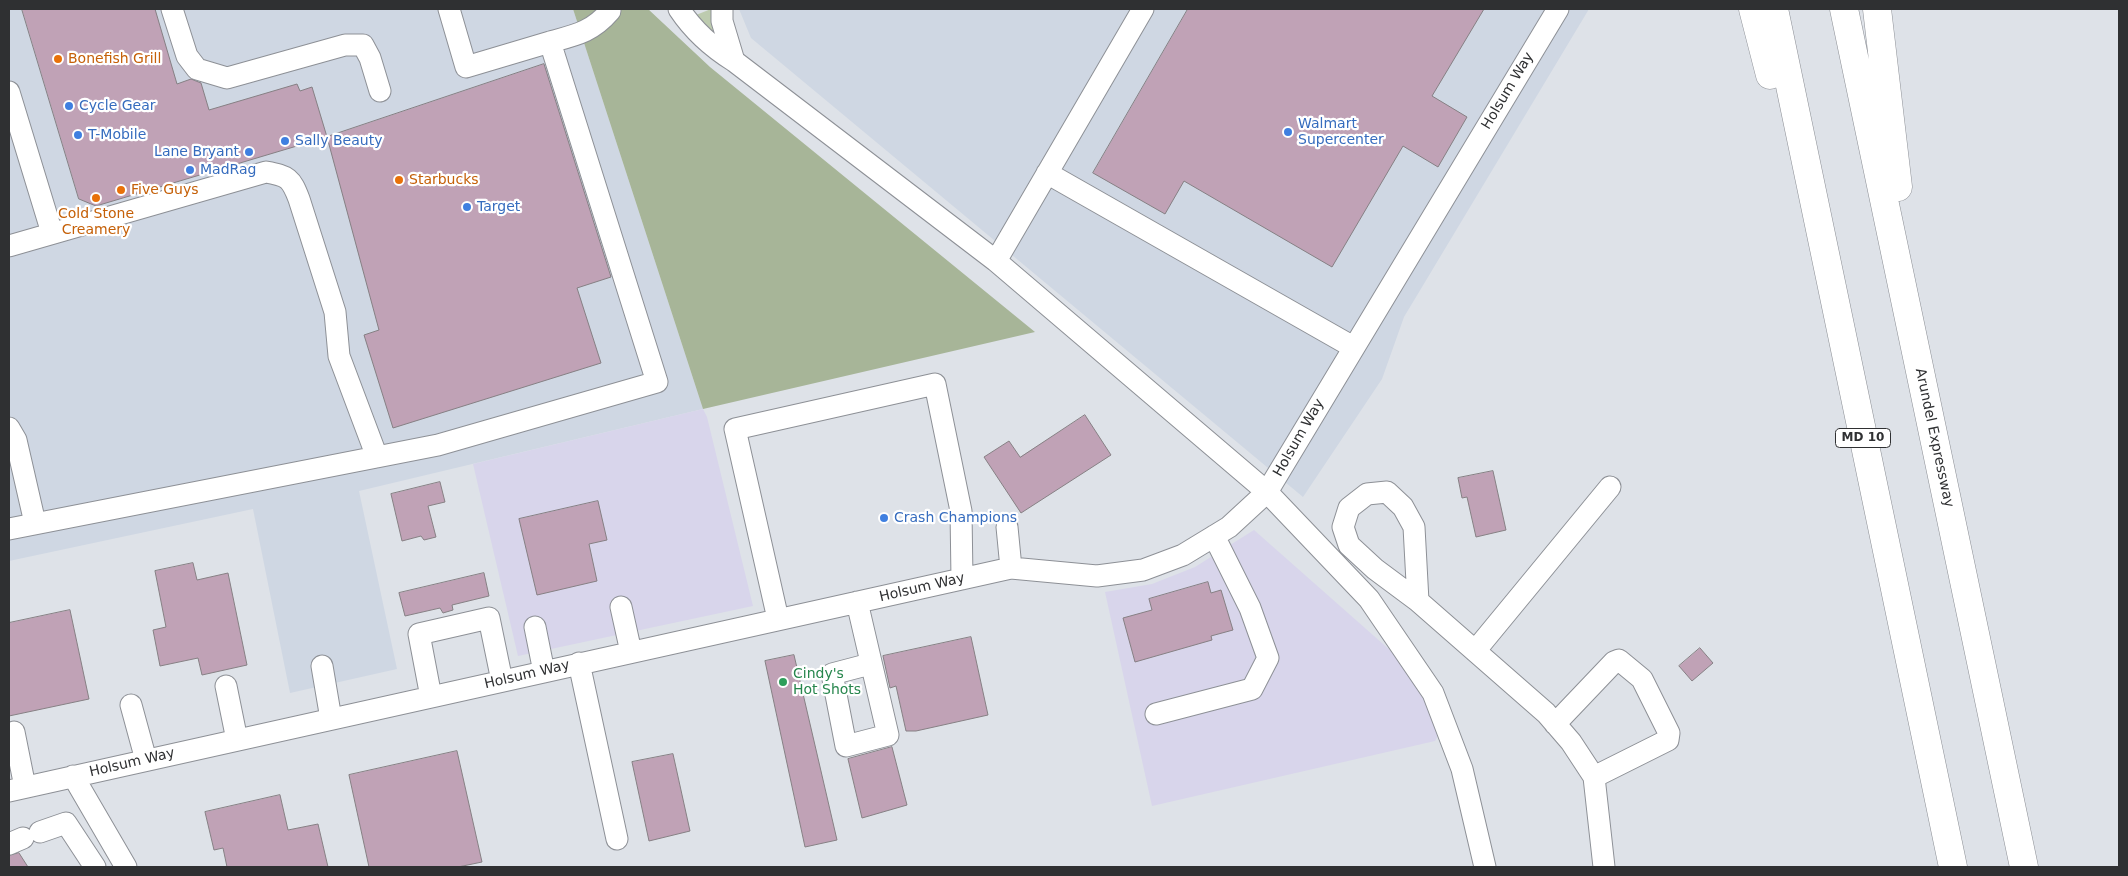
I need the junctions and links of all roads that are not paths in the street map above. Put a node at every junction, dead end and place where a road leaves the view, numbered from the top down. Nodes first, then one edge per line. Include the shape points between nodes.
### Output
1 (172, 9) edge
2 (449, 9) edge
3 (612, 9) edge
4 (680, 9) edge
5 (722, 9) edge
6 (1143, 9) edge
7 (1558, 9) edge
8 (1753, 9) edge
9 (1774, 9) edge
10 (1844, 9) edge
11 (1877, 9) edge
12 (550, 42) junction
13 (734, 60) junction
14 (9, 92) edge
15 (380, 92) dead end
16 (1047, 173) junction
17 (52, 233) junction
18 (9, 246) edge
19 (996, 261) junction
20 (1353, 347) junction
21 (1920, 372) junction
22 (9, 428) edge
23 (1862, 432) junction
24 (377, 457) junction
25 (1610, 487) dead end
26 (1267, 492) junction
27 (35, 522) junction
28 (1007, 527) dead end
29 (9, 529) edge
30 (1214, 536) junction
31 (1012, 568) junction
32 (962, 579) junction
33 (1418, 601) junction
34 (857, 602) junction
35 (621, 607) dead end
36 (778, 619) junction
37 (535, 627) dead end
38 (1475, 651) junction
39 (631, 652) junction
40 (579, 663) junction
41 (870, 664) dead end
42 (322, 666) dead end
43 (544, 672) junction
44 (502, 681) junction
45 (226, 686) dead end
46 (432, 697) junction
47 (131, 705) dead end
48 (1156, 714) dead end
49 (331, 719) junction
50 (1556, 724) junction
51 (14, 732) dead end
52 (237, 740) junction
53 (146, 760) junction
54 (73, 776) junction
55 (1594, 777) junction
56 (17, 789) edge
57 (24, 838) edge
58 (617, 840) dead end
59 (95, 867) edge
60 (126, 867) edge
61 (1485, 867) edge
62 (1604, 867) edge
63 (1953, 867) edge
64 (2024, 867) edge

1 - 15 street via 187,56 197,69 228,78 345,45 363,45
2 - 12 street via 466,67
3 - 12 street via 587,31
4 - 13 street via 716,50
5 - 13 street via 722,21
6 - 16 street
7 - 20 street, Holsum Way
8 - 23 highway
9 - 23 highway, MD 10
10 - 21 highway, Arundel Expressway
11 - 21 highway
12 - 24 street via 657,382 438,445
13 - 19 street
14 - 17 street
16 - 19 street
16 - 20 street
17 - 18 street
17 - 24 street via 266,172 281,174 292,182 335,312 339,356
19 - 26 street
20 - 26 street, Holsum Way
21 - 64 highway, Arundel Expressway
22 - 27 street via 16,440
23 - 63 highway, MD 10
24 - 27 street
25 - 38 street
26 - 30 street, Holsum Way via 1229,527
26 - 61 street via 1369,599 1433,692 1462,769
27 - 29 street
28 - 31 street
30 - 31 street, Holsum Way via 1183,555 1143,570 1096,576
30 - 48 street via 1250,608 1268,658 1252,689
31 - 32 street, Holsum Way
32 - 34 street, Holsum Way
32 - 36 street via 961,511 935,384 735,429
33 - 33 street via 1349,545 1343,527 1349,508 1367,494 1387,492 1403,507 1414,527
33 - 38 street
34 - 36 street, Holsum Way
34 - 41 street
35 - 39 street
36 - 39 street, Holsum Way
37 - 43 street
38 - 50 street
39 - 40 street, Holsum Way
40 - 43 street, Holsum Way
40 - 58 street
42 - 49 street
43 - 44 street, Holsum Way
44 - 46 street, Holsum Way
44 - 46 street via 489,618 419,634
45 - 52 street
46 - 49 street, Holsum Way
47 - 53 street
49 - 52 street, Holsum Way
50 - 55 street
50 - 55 street via 1614,662 1619,660 1642,679 1669,733 1668,740
51 - 56 street
52 - 53 street, Holsum Way
53 - 54 street, Holsum Way
54 - 56 street, Holsum Way
54 - 60 street
55 - 62 street
57 - 59 street via 66,823

